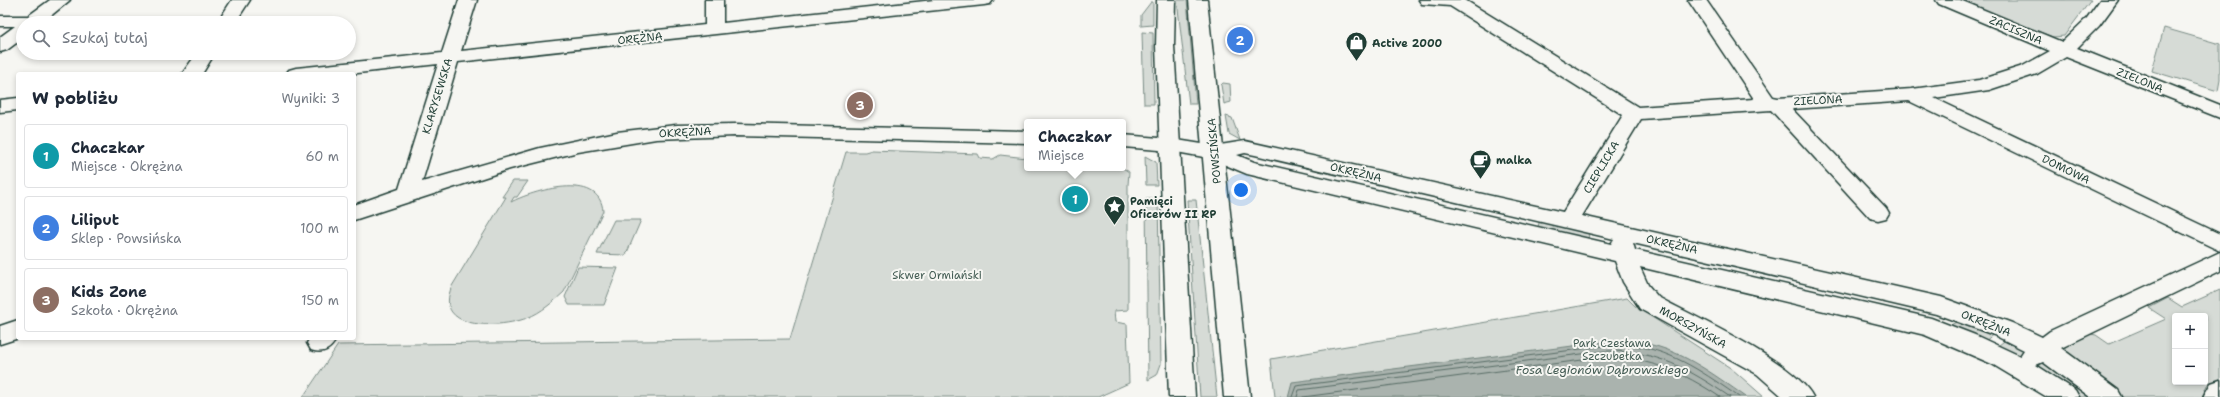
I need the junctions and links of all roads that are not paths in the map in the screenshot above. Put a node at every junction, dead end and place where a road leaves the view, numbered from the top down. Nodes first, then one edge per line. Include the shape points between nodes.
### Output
1 (61, 0) edge
2 (241, 0) edge
3 (468, 0) edge
4 (714, 0) edge
5 (1166, 0) edge
6 (1198, 0) edge
7 (1428, 0) edge
8 (1697, 0) edge
9 (1945, 0) edge
10 (2109, 0) edge
11 (972, 1) edge
12 (1454, 1) edge
13 (40, 16) edge
14 (231, 16) edge
15 (0, 21) edge
16 (16, 23) edge
17 (714, 30) junction
18 (16, 34) edge
19 (0, 46) edge
20 (2065, 50) junction
21 (449, 58) junction
22 (201, 60) edge
23 (193, 72) edge
24 (315, 72) edge
25 (1912, 95) junction
26 (1771, 103) junction
27 (16, 104) edge
28 (0, 106) edge
29 (2220, 112) edge
30 (1634, 113) junction
31 (1024, 136) edge
32 (1126, 141) edge
33 (1171, 145) junction
34 (1214, 152) junction
35 (410, 193) junction
36 (356, 213) edge
37 (1878, 213) dead end
38 (1569, 220) junction
39 (1619, 232) junction
40 (2220, 243) edge
41 (1625, 256) junction
42 (2220, 260) edge
43 (16, 330) edge
44 (0, 335) edge
45 (2043, 348) junction
46 (2020, 367) junction
47 (2220, 390) edge
48 (1182, 397) edge
49 (1237, 397) edge
50 (1800, 397) edge
51 (2066, 397) edge
52 (2109, 397) edge
53 (2216, 397) edge

1 - 13 street
2 - 14 street
3 - 21 street, KLARYSEWSKA
4 - 17 street
5 - 33 street via 1165,46
6 - 34 street, POWSIŃSKA
7 - 12 street
8 - 26 street
9 - 20 street, ZACISZNA
10 - 20 street via 2093,22
11 - 17 street, ORĘŻNA
12 - 30 street
15 - 16 street
17 - 21 street, ORĘŻNA
18 - 19 street
20 - 25 street, ZIELONA via 2030,70 1998,82
20 - 29 street, ZIELONA
21 - 24 street, ORĘŻNA
21 - 35 street, KLARYSEWSKA via 410,184
22 - 23 street
25 - 26 street, ZIELONA
25 - 40 street, DOMOWA
26 - 30 street, ZIELONA
26 - 37 street
27 - 28 street
30 - 38 street, CIEPLICKA
31 - 35 street, OKRĘŻNA via 751,130 657,133 585,144 501,163
32 - 33 street, OKRĘŻNA
33 - 34 street, OKRĘŻNA
33 - 48 street
34 - 38 street, OKRĘŻNA via 1245,147
34 - 41 street, OKRĘŻNA via 1247,167
34 - 49 street, POWSIŃSKA
35 - 36 street, OKRĘŻNA
38 - 39 street, OKRĘŻNA
39 - 41 street, MORSZYŃSKA
39 - 45 street, OKRĘŻNA via 1941,306 1996,326
41 - 46 street, OKRĘŻNA via 1932,327 1973,343
41 - 50 street, MORSZYŃSKA via 1628,270 1649,303 1766,367
42 - 45 street via 2059,337
43 - 44 street
45 - 46 street
45 - 52 street, OKRĘŻNA
46 - 51 street, OKRĘŻNA
47 - 53 street

